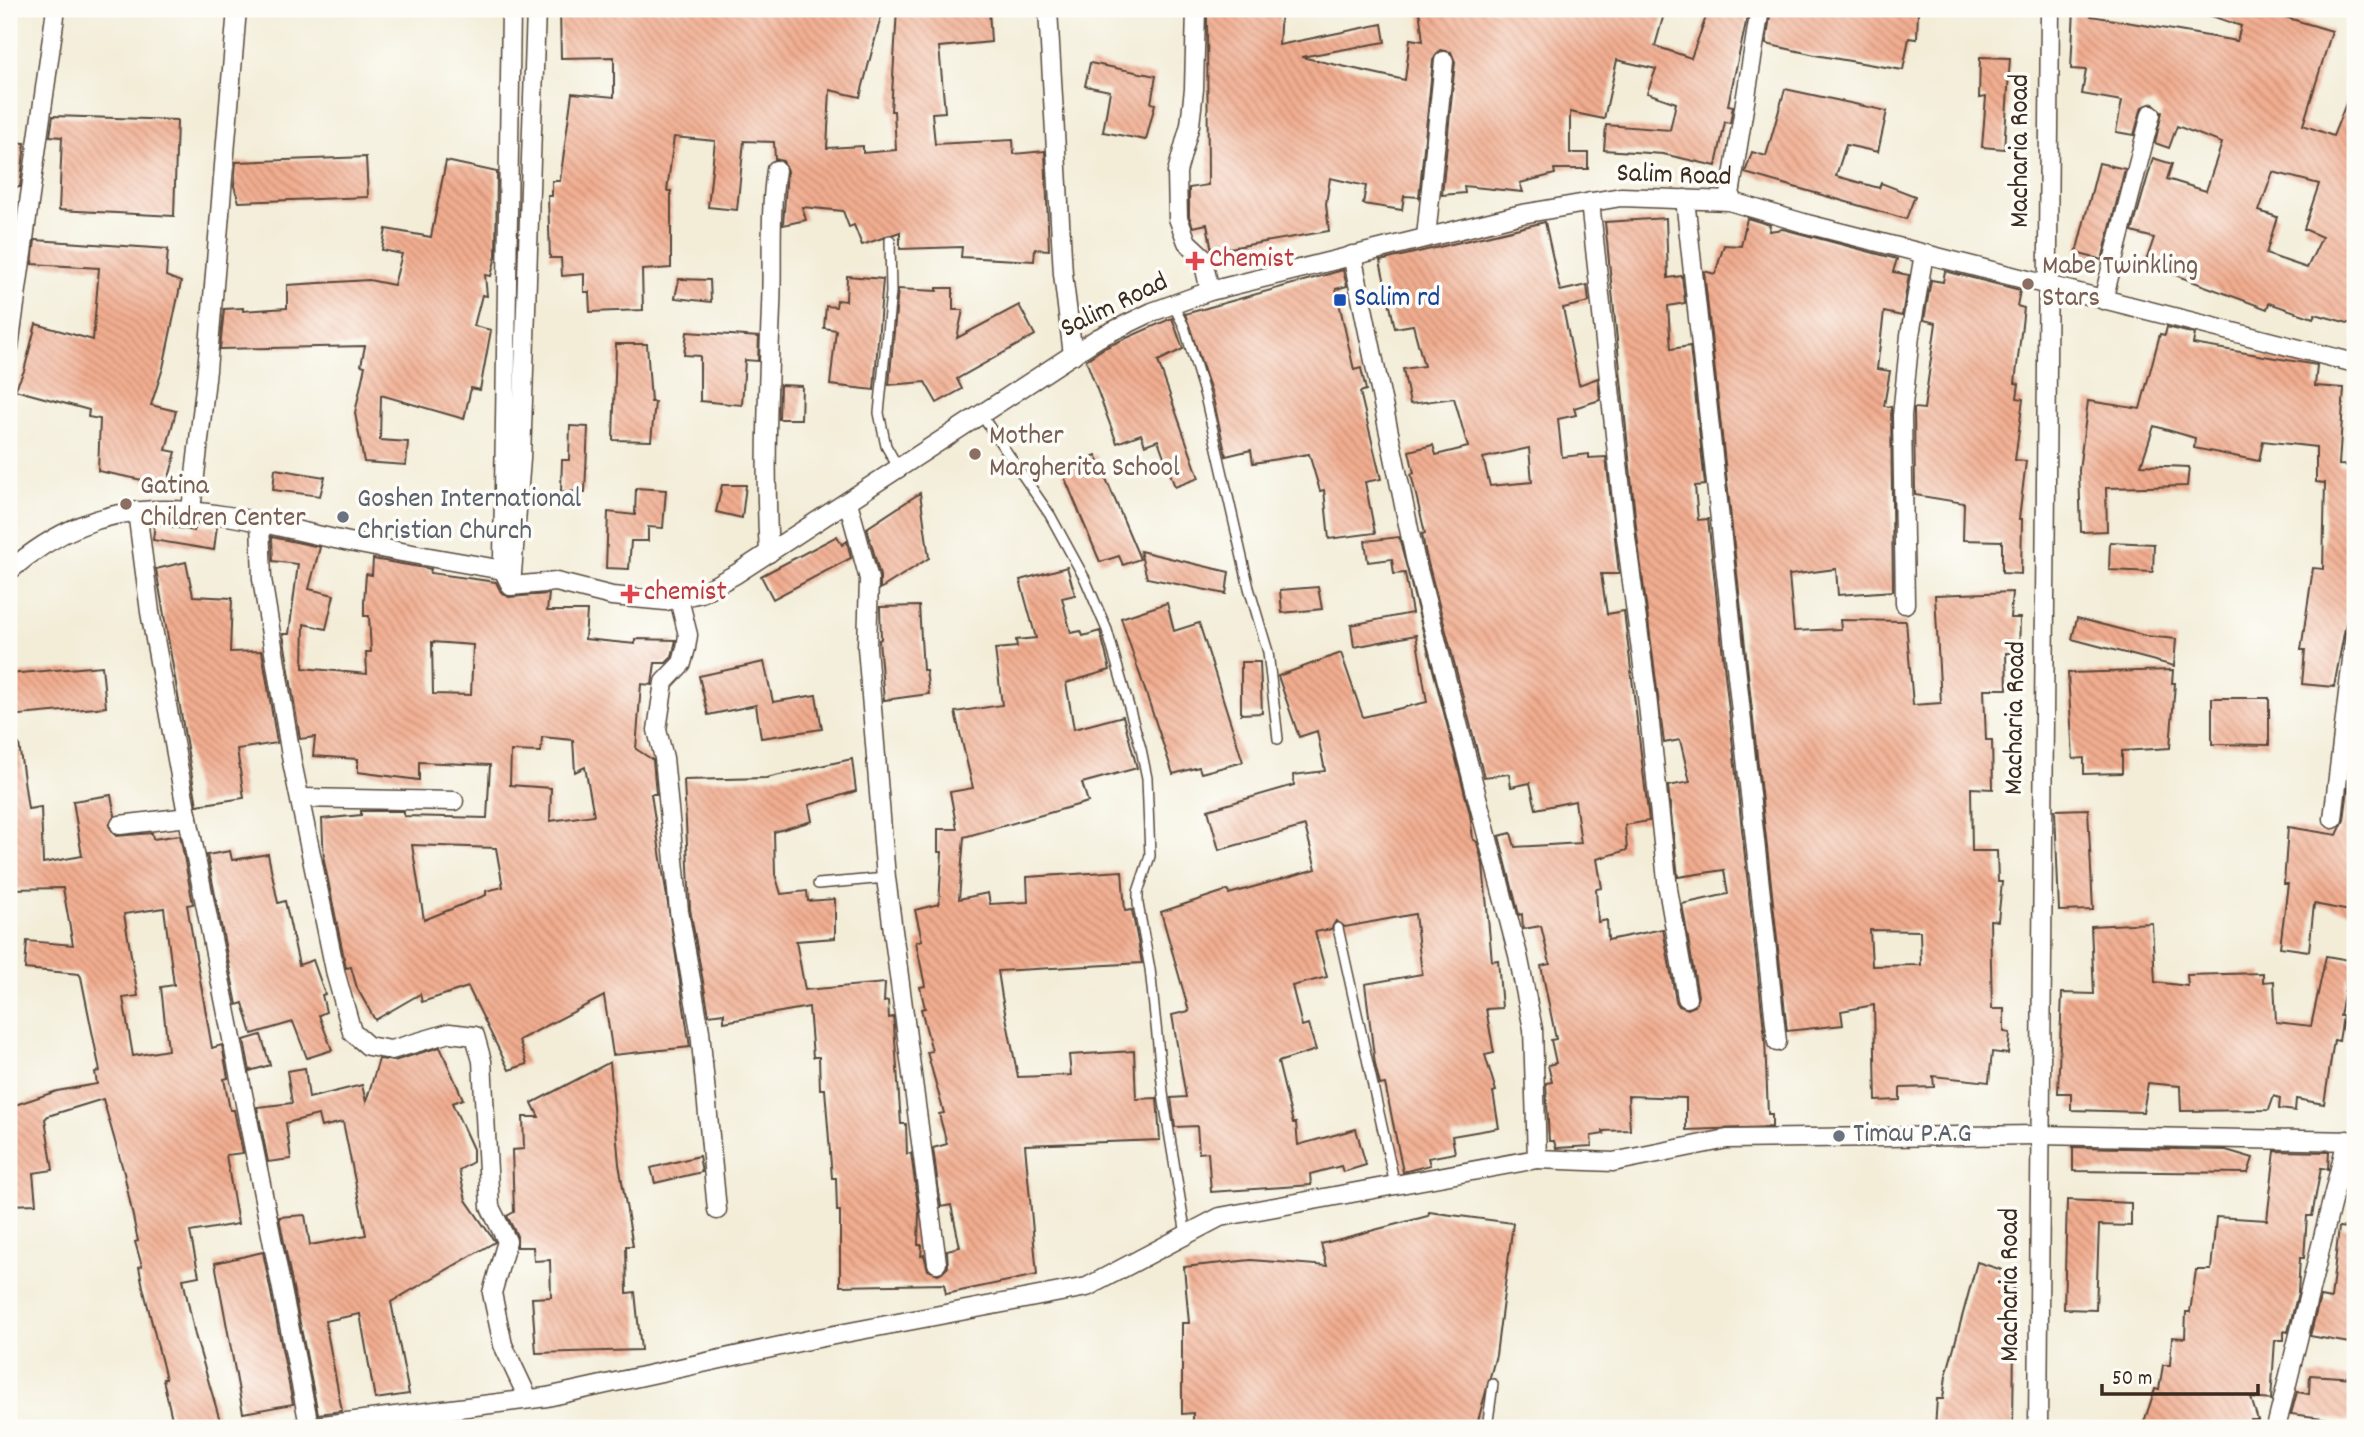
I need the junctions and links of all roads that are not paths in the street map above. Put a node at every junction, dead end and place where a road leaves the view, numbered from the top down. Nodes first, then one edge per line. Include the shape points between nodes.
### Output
1 (56, 9) edge
2 (237, 9) edge
3 (511, 9) edge
4 (536, 9) edge
5 (1048, 9) edge
6 (1196, 9) edge
7 (1760, 9) edge
8 (2050, 9) edge
9 (1444, 61) dead end
10 (2151, 114) dead end
11 (776, 170) dead end
12 (1685, 199) junction
13 (1729, 201) junction
14 (1590, 202) junction
15 (1426, 237) junction
16 (890, 240) dead end
17 (1924, 254) junction
18 (1352, 255) junction
19 (2047, 286) junction
20 (1210, 292) junction
21 (2104, 300) junction
22 (1173, 305) junction
23 (9, 347) edge
24 (1073, 355) junction
25 (2355, 363) edge
26 (982, 416) junction
27 (899, 469) junction
28 (848, 502) junction
29 (191, 510) junction
30 (137, 511) junction
31 (260, 521) junction
32 (769, 553) junction
33 (503, 570) junction
34 (9, 571) edge
35 (511, 586) junction
36 (679, 599) junction
37 (1905, 604) dead end
38 (2355, 634) edge
39 (1278, 739) dead end
40 (301, 798) junction
41 (454, 801) dead end
42 (188, 817) junction
43 (2333, 819) dead end
44 (120, 825) dead end
45 (886, 878) junction
46 (818, 884) dead end
47 (1338, 928) dead end
48 (1687, 999) dead end
49 (1777, 1042) dead end
50 (2038, 1135) junction
51 (2351, 1141) edge
52 (1537, 1159) junction
53 (1395, 1185) junction
54 (717, 1210) dead end
55 (1186, 1235) junction
56 (937, 1264) dead end
57 (1493, 1384) dead end
58 (528, 1398) junction
59 (304, 1426) edge
60 (1487, 1428) edge
61 (2038, 1428) edge
62 (2276, 1428) edge

1 - 23 street
2 - 29 street
3 - 33 street
4 - 35 street via 521,459
5 - 24 street via 1063,274
6 - 20 street via 1195,89 1191,125 1177,172 1178,218 1186,242 1202,256
7 - 13 street
8 - 19 street, Macharia Road
9 - 15 street
10 - 21 street
11 - 32 street via 770,211 765,421
12 - 13 street, Salim Road
12 - 14 street, Salim Road via 1621,197
12 - 49 street
13 - 17 street, Salim Road
14 - 15 street, Salim Road
14 - 48 street via 1668,889
15 - 18 street, Salim Road
16 - 27 lane via 891,292 879,413 886,446
17 - 19 street, Salim Road
17 - 37 street via 1902,416
18 - 20 street, Salim Road
18 - 52 street via 1415,558 1518,955 1533,1029
19 - 21 street, Salim Road
19 - 50 street, Macharia Road
20 - 22 street, Salim Road
21 - 25 street, Salim Road
22 - 24 street, Salim Road via 1098,338
22 - 39 lane via 1205,396 1268,652
24 - 26 street, Salim Road
26 - 27 street, Salim Road
26 - 55 lane via 1050,515 1085,579 1107,630 1142,749 1150,856 1138,904
27 - 28 street, Salim Road
28 - 32 street, Salim Road
28 - 45 street via 869,579 867,647
29 - 30 street
29 - 31 street
30 - 34 street via 115,513 64,532
30 - 42 street via 150,612
31 - 33 street via 366,546
31 - 40 street via 263,587
32 - 36 street, Salim Road via 712,587
33 - 35 street
35 - 36 street, Salim Road via 556,582 637,600
36 - 54 street via 688,635 686,648 682,663 664,682 657,730 664,758 679,911 700,1031
38 - 43 street
40 - 41 street
40 - 58 street via 352,1032 368,1046 391,1050 449,1033 475,1036 482,1061 490,1207 507,1241 492,1293 503,1345
42 - 44 street
42 - 59 street
45 - 46 lane
45 - 56 street
47 - 53 lane
50 - 51 street
50 - 52 street via 1727,1139 1613,1162
50 - 61 street, Macharia Road
51 - 62 street
52 - 53 street
53 - 55 street via 1220,1217
55 - 58 street via 1087,1287
57 - 60 lane
58 - 59 street

